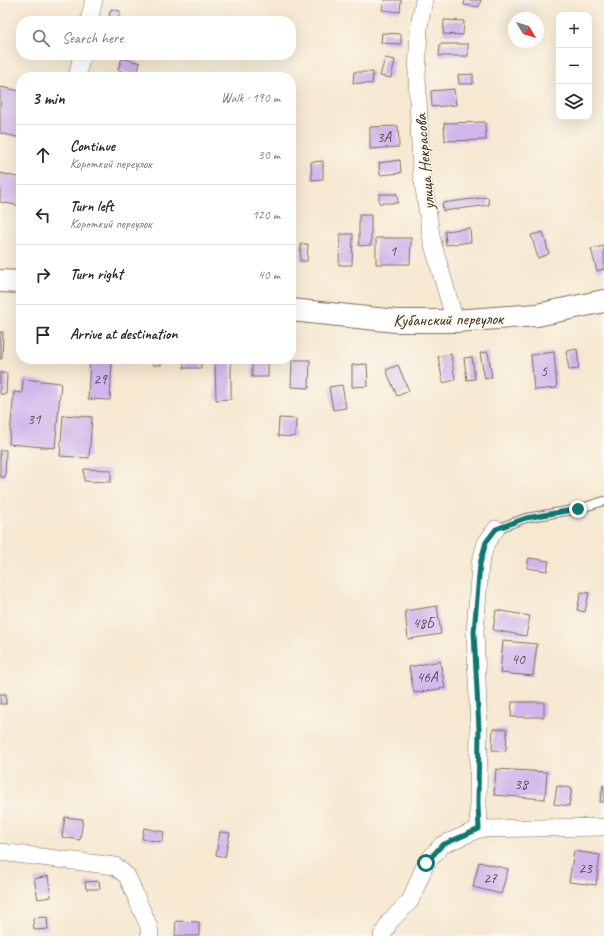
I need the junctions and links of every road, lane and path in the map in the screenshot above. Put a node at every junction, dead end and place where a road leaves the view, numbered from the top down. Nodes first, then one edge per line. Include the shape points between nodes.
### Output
1 (94, 0) edge
2 (424, 0) edge
3 (90, 16) edge
4 (81, 60) edge
5 (78, 72) edge
6 (0, 280) edge
7 (16, 282) edge
8 (604, 301) edge
9 (296, 311) edge
10 (455, 321) junction
11 (604, 501) edge
12 (496, 529) joint
13 (604, 827) edge
14 (479, 829) junction
15 (0, 852) edge
16 (150, 936) edge
17 (382, 936) edge

1 - 3 street
2 - 10 street, улица Некрасова via 419,27 417,76 421,169 432,241
4 - 5 street
6 - 7 street
8 - 10 street, Кубанский переулок via 536,316
9 - 10 street, Кубанский переулок via 396,321
11 - 12 lane via 578,509 526,518
12 - 14 street via 486,542 480,564 474,632 479,729
13 - 14 street
14 - 17 street via 442,845 426,863 410,901 390,921
15 - 16 street via 115,866 127,876

